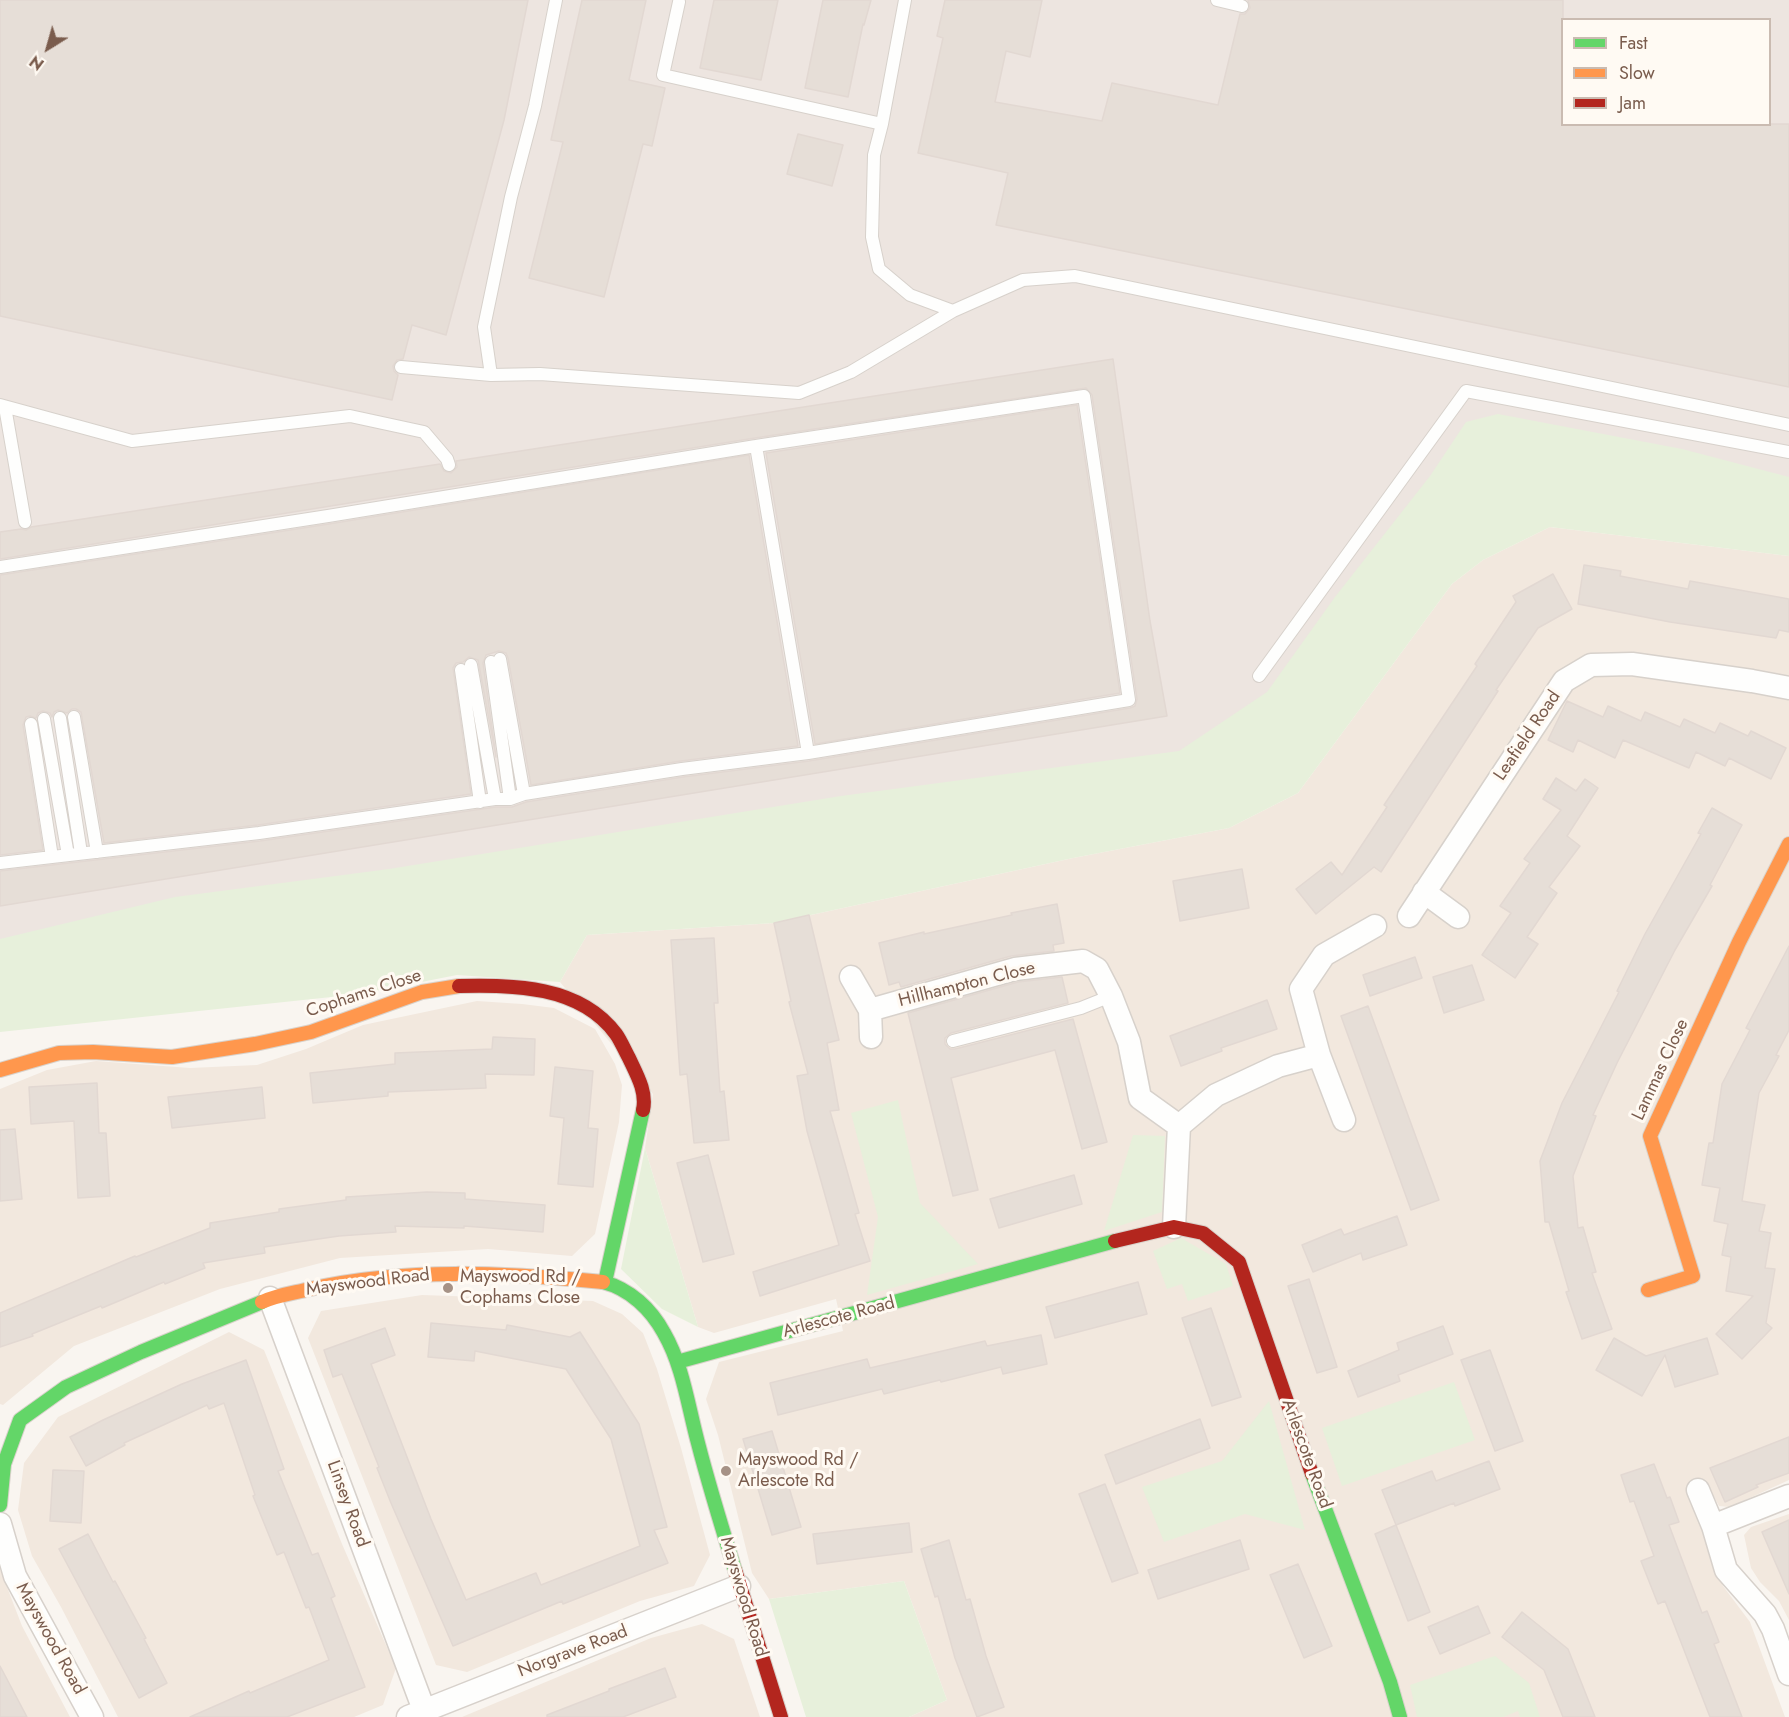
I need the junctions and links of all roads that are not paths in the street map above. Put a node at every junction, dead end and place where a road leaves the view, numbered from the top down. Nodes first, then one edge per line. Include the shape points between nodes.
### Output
1 (556, 0) edge
2 (905, 0) edge
3 (1217, 0) edge
4 (679, 2) dead end
5 (1242, 6) dead end
6 (882, 124) junction
7 (953, 311) junction
8 (400, 367) dead end
9 (491, 375) junction
10 (3, 406) edge
11 (1789, 425) edge
12 (756, 446) junction
13 (1789, 452) edge
14 (449, 465) dead end
15 (25, 522) dead end
16 (0, 567) edge
17 (1259, 676) dead end
18 (1789, 688) edge
19 (74, 717) dead end
20 (60, 718) dead end
21 (44, 719) dead end
22 (31, 724) dead end
23 (808, 753) junction
24 (524, 794) junction
25 (495, 799) junction
26 (510, 800) junction
27 (480, 802) junction
28 (1789, 844) edge
29 (98, 852) junction
30 (81, 853) junction
31 (68, 855) junction
32 (52, 857) junction
33 (0, 863) edge
34 (1424, 892) junction
35 (1409, 916) dead end
36 (1458, 917) dead end
37 (1375, 926) dead end
38 (851, 977) dead end
39 (1111, 996) junction
40 (870, 1010) junction
41 (871, 1037) dead end
42 (953, 1041) dead end
43 (1319, 1054) junction
44 (0, 1070) edge
45 (1344, 1120) dead end
46 (1179, 1126) junction
47 (1174, 1227) junction
48 (605, 1282) junction
49 (1648, 1290) dead end
50 (270, 1298) junction
51 (677, 1362) junction
52 (1698, 1490) dead end
53 (1789, 1496) edge
54 (0, 1505) edge
55 (0, 1524) edge
56 (1713, 1526) junction
57 (739, 1586) junction
58 (1789, 1674) edge
59 (416, 1714) edge
60 (93, 1717) edge
61 (781, 1717) edge
62 (1400, 1717) edge

1 - 9 lane via 484,327
2 - 6 lane
3 - 5 lane
4 - 6 lane via 663,75
6 - 7 lane via 874,155 872,237 879,269 910,295
7 - 9 lane via 851,372 799,393 540,374
7 - 11 lane via 1023,280 1075,276
8 - 9 lane
10 - 14 lane via 132,441 350,416 424,432
10 - 15 lane
12 - 16 lane
12 - 23 lane
12 - 23 lane via 1084,396 1129,700
13 - 17 lane via 1466,391
18 - 34 street, Leafield Road via 1632,664 1591,665 1564,681
19 - 29 lane
20 - 30 lane
21 - 31 lane
22 - 32 lane
23 - 24 lane
24 - 26 lane
24 - 26 lane via 495,661
25 - 26 lane
25 - 27 lane
25 - 27 lane via 466,668
27 - 29 lane
28 - 49 street, Lammas Close via 1739,942 1650,1136 1693,1276
29 - 30 lane
30 - 31 lane
31 - 32 lane
32 - 33 lane
34 - 35 street, Leafield Road
34 - 36 street
37 - 43 street via 1324,955 1301,990
38 - 40 street
39 - 40 street, Hillhampton Close via 1097,969 1083,961 1015,969
39 - 42 lane via 1082,1008
39 - 46 street, Hillhampton Close via 1129,1042 1140,1098
40 - 41 street
43 - 45 street
43 - 46 street via 1278,1066 1216,1095
44 - 48 street, Cophams Close via 59,1053 172,1057 255,1044 311,1032 422,992 458,986 545,990 599,1017 616,1034 641,1083 644,1105
46 - 47 street
47 - 51 street, Arlescote Road
47 - 62 street, Arlescote Road via 1203,1233 1239,1262
48 - 50 street, Mayswood Road via 449,1273 336,1283
48 - 51 street, Mayswood Road via 628,1291 643,1305 664,1332
50 - 54 street, Mayswood Road via 66,1386 20,1420 4,1464
50 - 59 street, Linsey Road
51 - 57 street, Mayswood Road
52 - 56 street
53 - 56 street
55 - 60 street, Mayswood Road via 15,1576
56 - 58 street via 1726,1570 1765,1614
57 - 59 street, Norgrave Road
57 - 61 street, Mayswood Road

